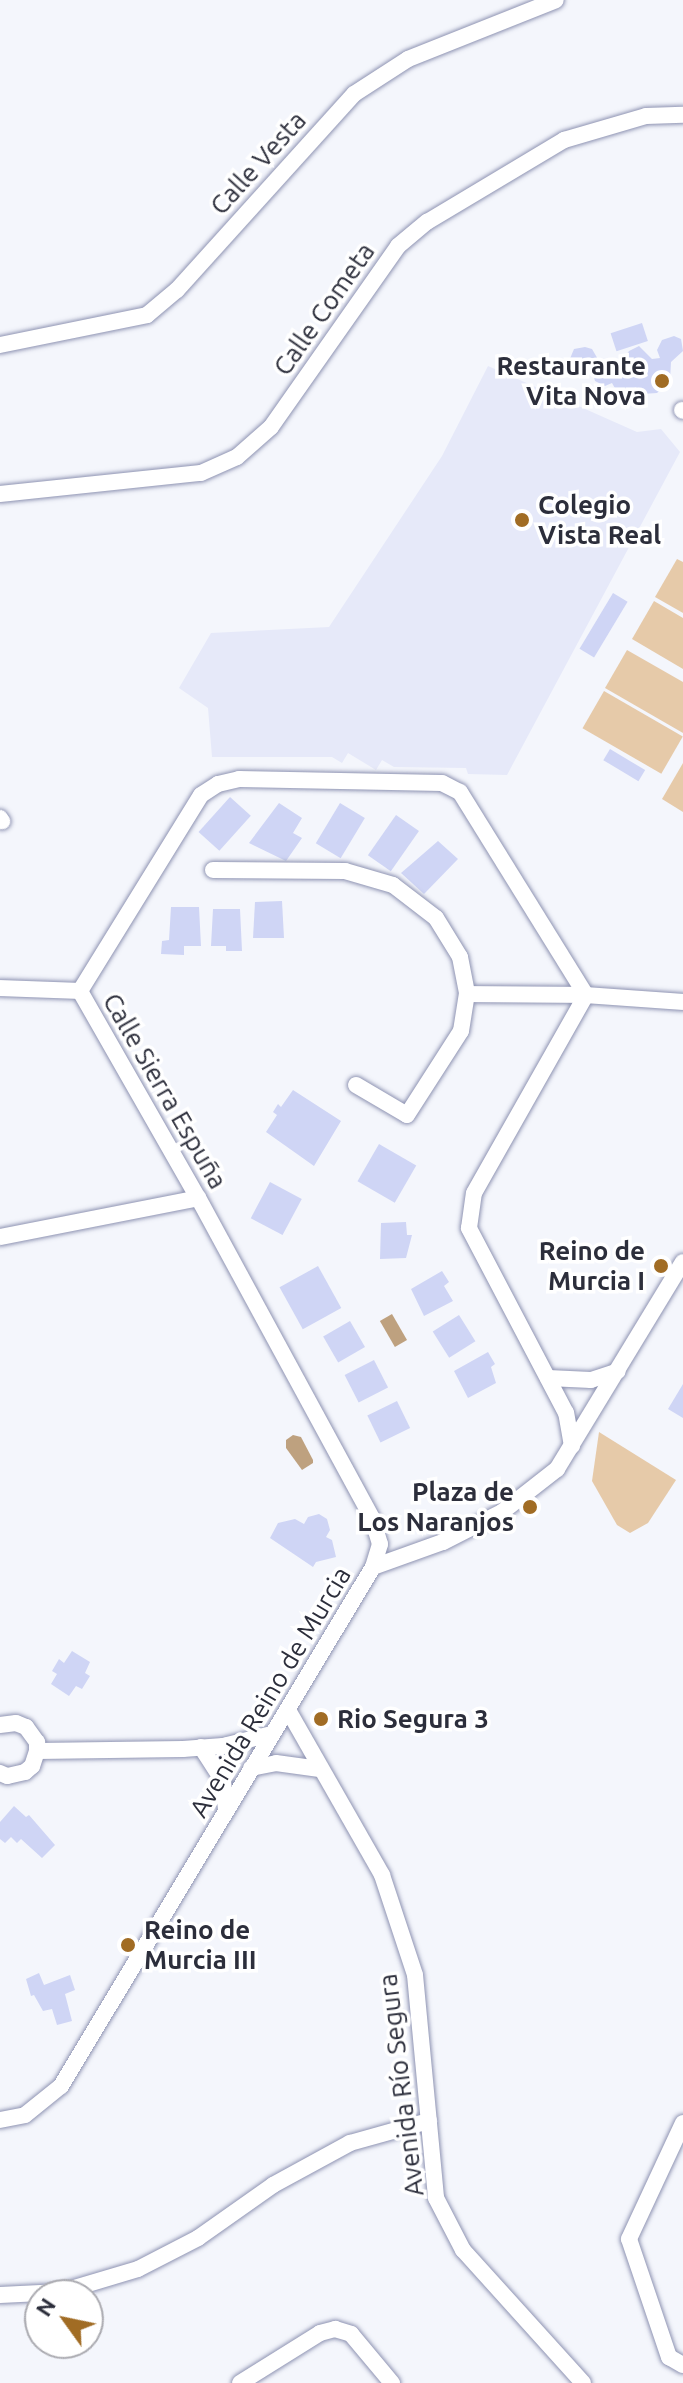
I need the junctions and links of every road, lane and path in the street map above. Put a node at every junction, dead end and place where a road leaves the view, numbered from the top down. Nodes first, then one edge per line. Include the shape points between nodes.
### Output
1 (556, 0) edge
2 (683, 115) edge
3 (0, 345) edge
4 (0, 494) edge
5 (213, 870) dead end
6 (0, 988) edge
7 (80, 991) junction
8 (467, 994) junction
9 (586, 995) junction
10 (683, 1002) edge
11 (356, 1085) dead end
12 (198, 1198) junction
13 (0, 1237) edge
14 (683, 1262) edge
15 (618, 1371) junction
16 (548, 1378) junction
17 (572, 1446) junction
18 (373, 1567) junction
19 (288, 1710) junction
20 (0, 1725) edge
21 (272, 1734) junction
22 (201, 1747) junction
23 (37, 1751) junction
24 (251, 1768) junction
25 (320, 1769) junction
26 (0, 1773) edge
27 (226, 1810) junction
28 (0, 2120) edge
29 (429, 2121) junction
30 (683, 2123) edge
31 (0, 2295) edge
32 (683, 2365) edge
33 (240, 2383) edge
34 (392, 2383) edge
35 (583, 2383) edge

1 - 3 street, Calle Vesta via 408,59 354,94 177,290 147,315
2 - 4 street, Calle Cometa via 646,116 564,140 427,222 398,246 271,427 237,457 201,473
5 - 8 street via 345,871 393,885 436,918 460,957
6 - 7 street
7 - 9 street, Calle Sierra Espuña via 201,795 239,779 442,783 460,792
7 - 12 street, Calle Sierra Espuña
8 - 9 street
8 - 11 street via 461,1031 407,1115
9 - 10 street
9 - 16 street via 474,1193 469,1228
12 - 13 street
12 - 18 street, Calle Sierra Espuña via 372,1518 380,1544
14 - 15 street, Avenida Reino de Murcia
15 - 16 street via 591,1380
15 - 17 street, Avenida Reino de Murcia
16 - 17 street via 566,1413
17 - 18 street, Avenida Reino de Murcia via 557,1469 502,1512 443,1542
18 - 19 street, Avenida Reino de Murcia
19 - 21 street, Avenida Reino de Murcia
19 - 25 street, Avenida Río Segura
20 - 23 street via 26,1727
21 - 22 street
21 - 24 street, Avenida Reino de Murcia
22 - 23 street
22 - 27 street via 223,1781
23 - 26 street via 25,1772
24 - 25 street via 276,1763
24 - 27 street, Avenida Reino de Murcia
25 - 29 street, Avenida Río Segura via 382,1875 415,1975
27 - 28 street, Avenida Reino de Murcia via 61,2086 25,2115
29 - 31 street via 350,2143 273,2185 198,2238 138,2269 61,2292
29 - 35 street, Avenida Río Segura via 436,2198 463,2250
30 - 32 street via 629,2239 669,2357
33 - 34 street via 335,2329 351,2334

